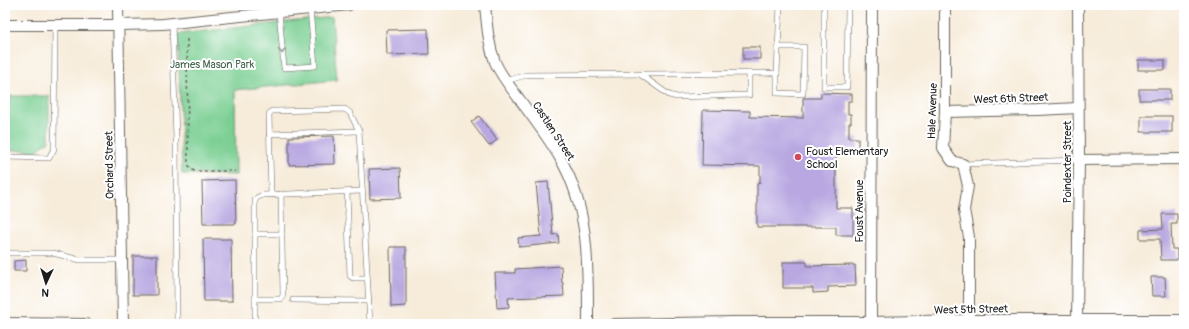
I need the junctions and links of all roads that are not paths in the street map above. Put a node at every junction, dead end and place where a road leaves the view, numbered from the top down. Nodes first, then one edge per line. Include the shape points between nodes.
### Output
1 (118, 5) edge
2 (349, 5) edge
3 (485, 5) edge
4 (780, 5) edge
5 (824, 5) edge
6 (848, 5) edge
7 (872, 5) edge
8 (944, 5) edge
9 (1078, 5) edge
10 (264, 9) edge
11 (310, 9) junction
12 (279, 12) junction
13 (172, 23) junction
14 (5, 24) edge
15 (55, 25) junction
16 (119, 25) junction
17 (778, 47) junction
18 (749, 73) junction
19 (777, 73) junction
20 (640, 74) junction
21 (506, 81) junction
22 (1078, 108) junction
23 (945, 112) junction
24 (358, 131) junction
25 (269, 134) junction
26 (5, 157) edge
27 (1184, 159) edge
28 (1079, 160) junction
29 (963, 164) junction
30 (362, 191) junction
31 (347, 192) junction
32 (281, 194) junction
33 (271, 195) junction
34 (255, 234) junction
35 (282, 234) junction
36 (5, 253) edge
37 (122, 260) junction
38 (367, 278) junction
39 (255, 299) junction
40 (293, 300) dead end
41 (369, 301) junction
42 (1184, 320) edge
43 (1084, 321) edge
44 (871, 322) junction
45 (969, 322) edge
46 (1159, 322) edge
47 (5, 323) edge
48 (733, 323) edge
49 (86, 324) edge
50 (123, 324) edge
51 (177, 324) edge
52 (255, 324) edge
53 (370, 324) edge
54 (588, 324) edge
55 (614, 324) edge

1 - 16 street, Orchard Street
2 - 11 street
3 - 21 street, Castlen Street via 488,38
4 - 17 lane
5 - 6 lane via 824,87 847,87
7 - 44 street, Foust Avenue
8 - 23 street, Hale Avenue
9 - 22 street, Poindexter Street
10 - 12 street
10 - 13 street
11 - 12 street
12 -> 11 lane via 284,68 315,66
13 - 16 street
13 - 51 lane via 176,138
14 - 15 street
15 - 16 street
15 - 26 lane via 54,148 49,158
16 - 37 street, Orchard Street
17 - 19 lane
17 - 19 lane via 804,47 803,94 777,93
18 - 19 lane
18 - 20 lane
18 - 20 lane via 749,95 677,97 669,95
20 - 21 lane via 526,75
21 - 54 street, Castlen Street via 560,158 574,189 583,218 588,259
22 - 23 street, West 6th Street
22 - 28 street, Poindexter Street
23 - 29 street, Hale Avenue via 942,148 952,161
24 - 25 lane
24 - 25 lane via 346,109 272,111 269,114
24 - 30 lane
25 - 33 lane
27 - 28 street
28 - 29 lane
28 - 43 street, Poindexter Street
29 - 45 street via 968,186 964,210 969,237
30 - 31 lane
30 - 38 lane
31 - 32 lane
31 - 38 lane via 350,276
32 - 33 lane
32 - 35 lane
33 - 34 lane via 263,195 255,200
34 - 35 lane
34 - 39 lane
35 - 39 lane via 283,297
36 - 37 lane via 53,253 80,260
37 - 50 street, Orchard Street
38 - 41 lane
39 - 52 lane
40 - 41 lane
41 - 53 lane
42 - 46 street, West 5th Street
43 - 45 street, West 5th Street
43 - 46 street, West 5th Street
44 - 45 street, West 5th Street
44 - 48 street, West 5th Street
47 - 49 street
48 - 55 street, West 5th Street

